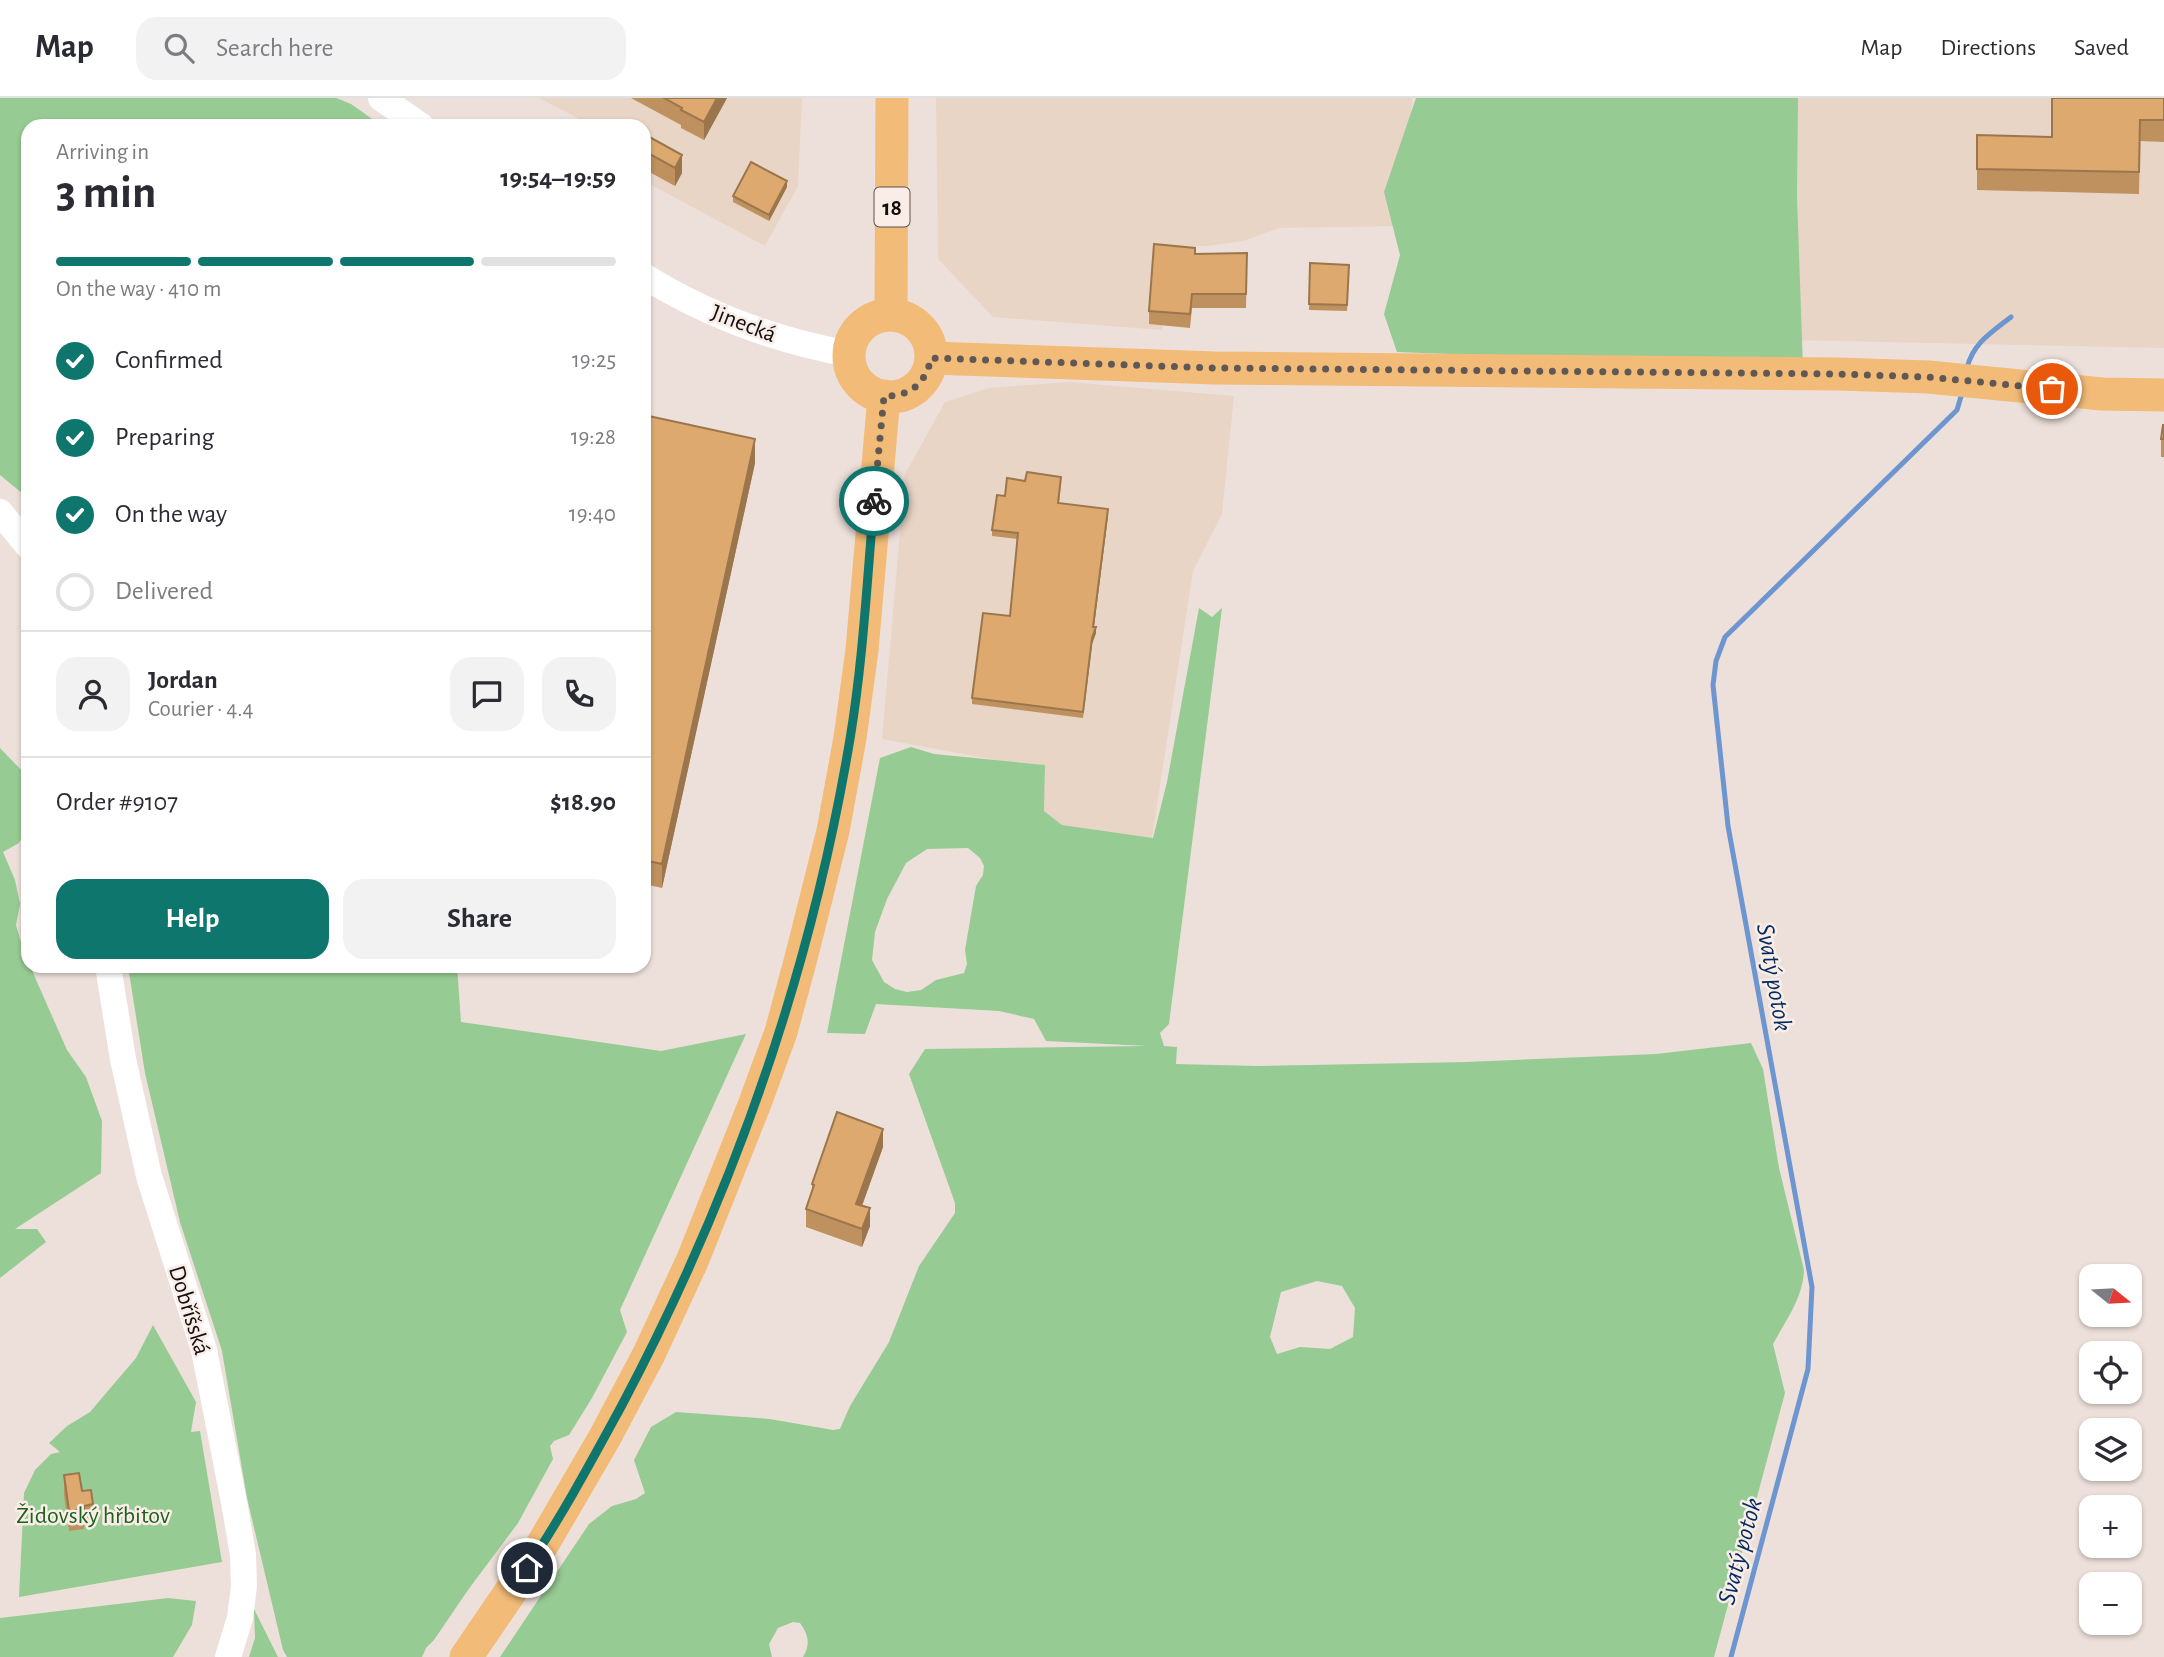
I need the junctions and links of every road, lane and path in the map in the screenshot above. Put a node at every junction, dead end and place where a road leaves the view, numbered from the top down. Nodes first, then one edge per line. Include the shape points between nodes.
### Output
1 (381, 98) edge
2 (892, 98) edge
3 (411, 119) edge
4 (651, 280) edge
5 (891, 315) junction
6 (850, 354) junction
7 (931, 358) junction
8 (2164, 395) edge
9 (884, 396) junction
10 (0, 512) edge
11 (21, 538) edge
12 (109, 973) edge
13 (228, 1657) edge
14 (466, 1657) edge

1 - 3 street
2 - 5 main road, 18
4 - 6 street, Jinecká via 739,324
5 - 6 main road via 873,319 859,330
5 - 7 main road via 917,325 928,340
6 - 9 main road via 859,382
7 - 8 main road via 1215,368 1838,374
7 - 9 main road via 925,377 912,391
9 - 14 main road via 850,738 830,844 780,1032 694,1259 649,1354 541,1547
10 - 11 street
12 - 13 street, Dobříšská via 149,1176 204,1350 234,1502 244,1586

